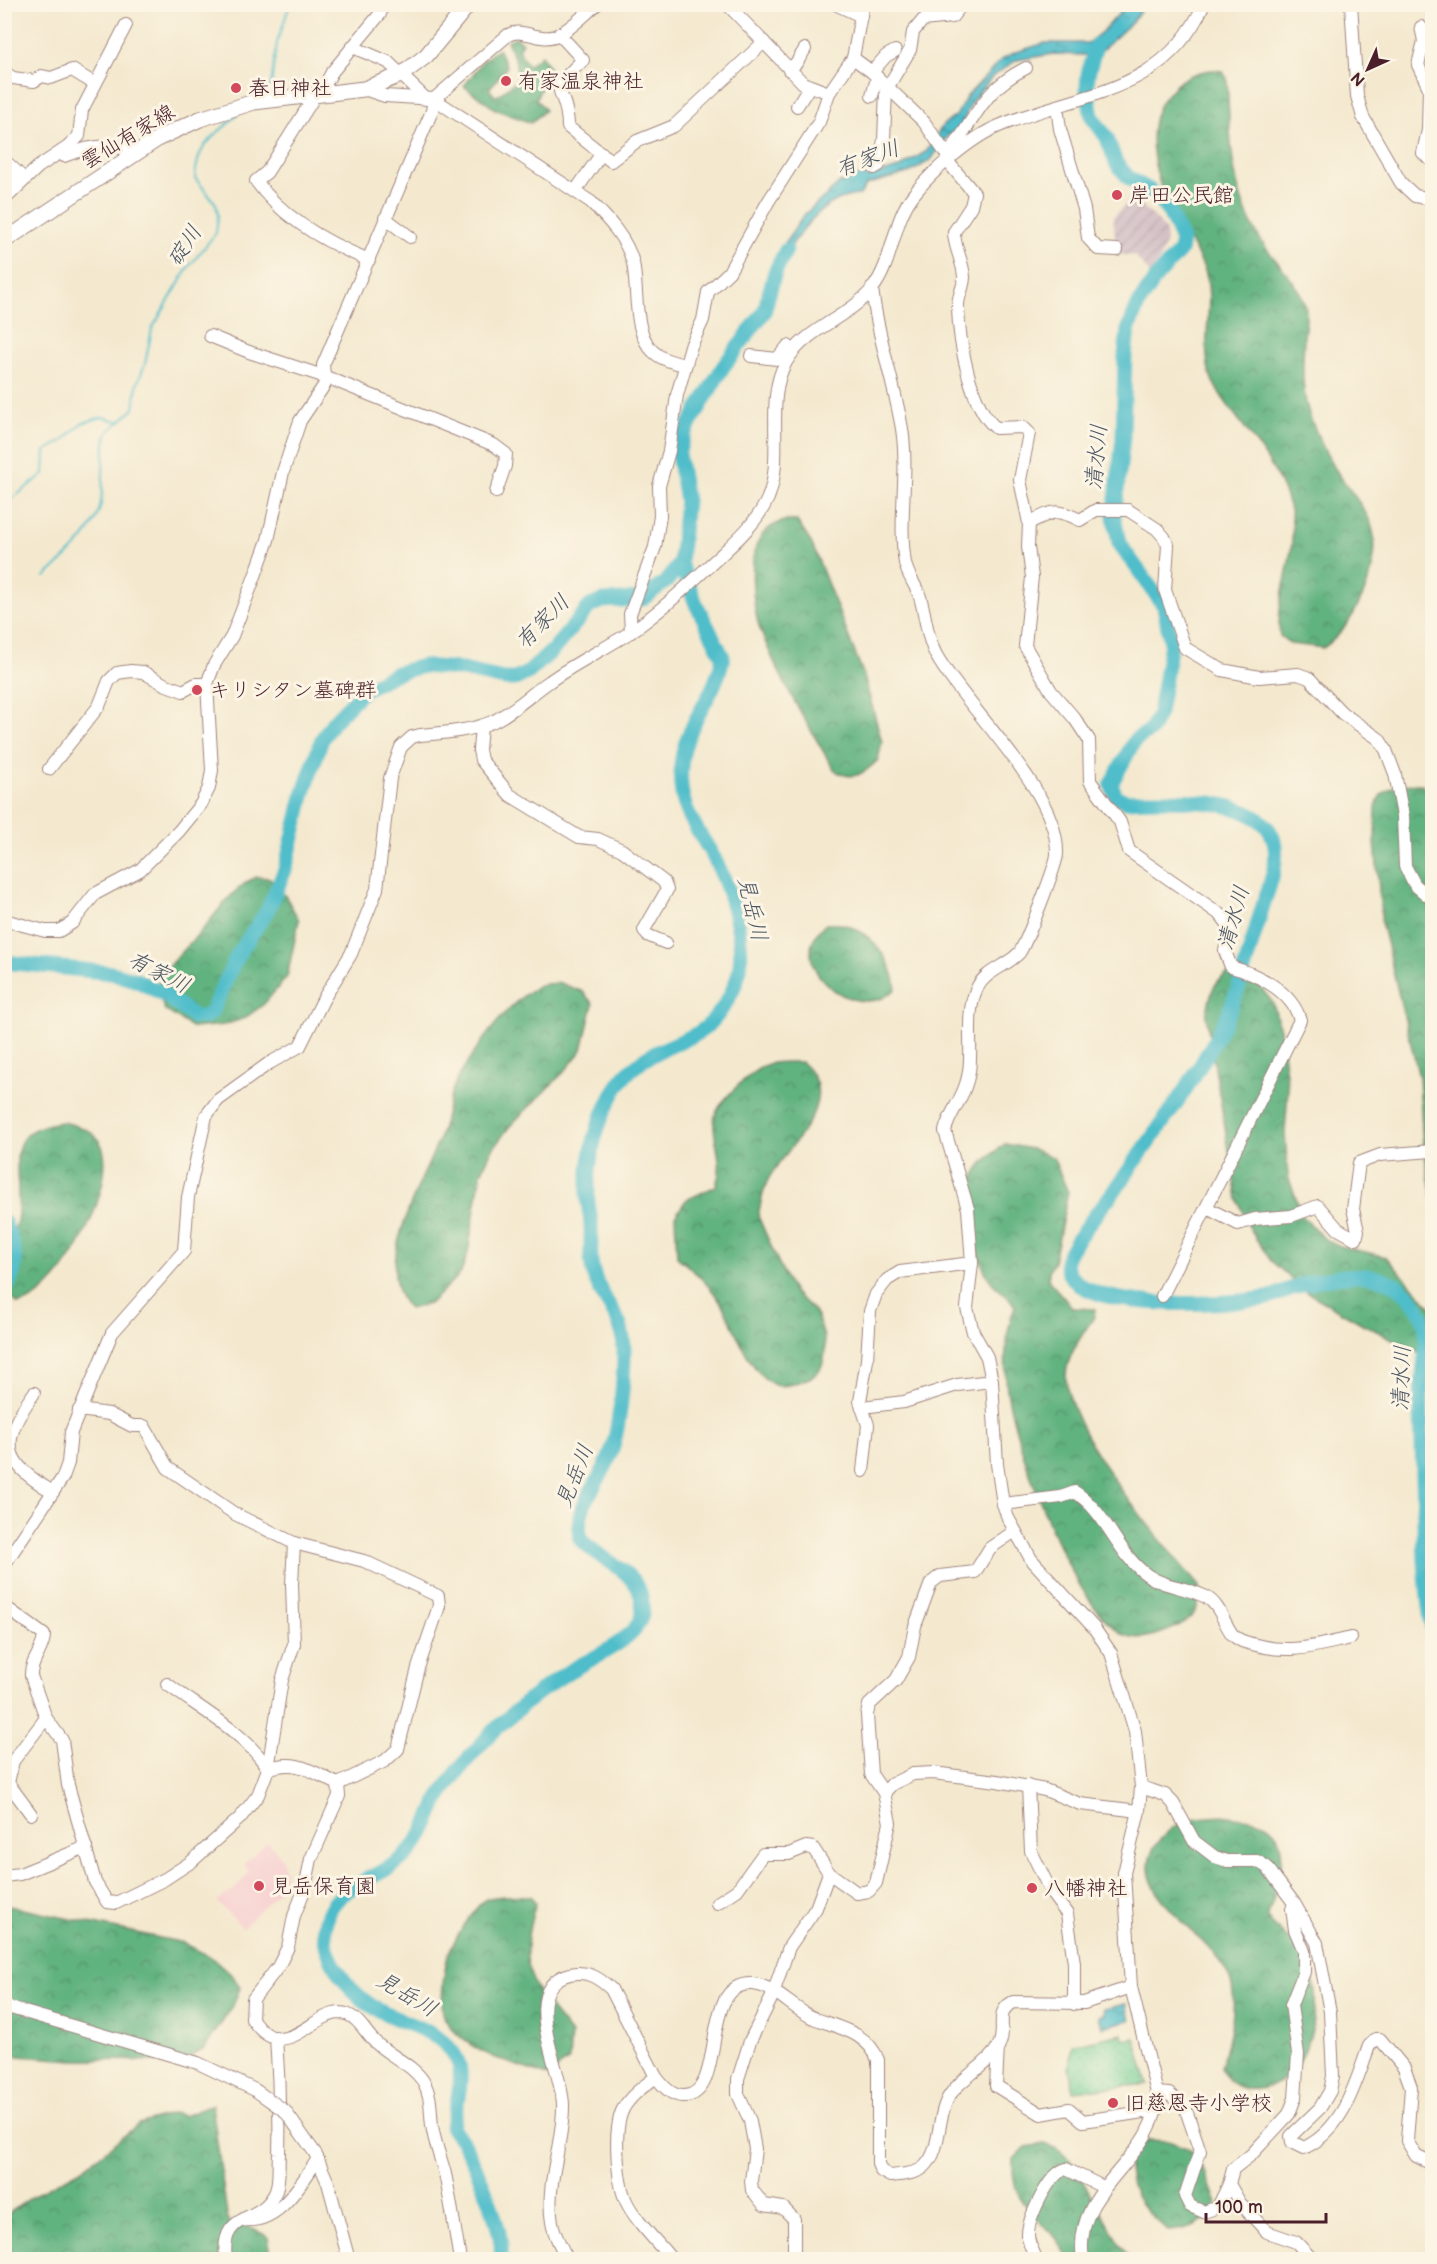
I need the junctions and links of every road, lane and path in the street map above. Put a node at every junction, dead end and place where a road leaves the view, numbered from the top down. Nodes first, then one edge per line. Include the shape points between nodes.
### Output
1 (383, 4) edge
2 (469, 4) edge
3 (597, 4) edge
4 (727, 4) edge
5 (835, 4) edge
6 (962, 4) edge
7 (1204, 4) edge
8 (1351, 4) edge
9 (861, 16) edge
10 (126, 25) dead end
11 (559, 34) junction
12 (1426, 34) edge
13 (850, 40) dead end
14 (764, 42) junction
15 (355, 48) junction
16 (805, 49) dead end
17 (895, 51) dead end
18 (853, 58) junction
19 (833, 64) dead end
20 (1026, 68) dead end
21 (784, 69) junction
22 (4, 72) edge
23 (843, 74) junction
24 (401, 75) junction
25 (875, 75) junction
26 (95, 84) junction
27 (809, 87) junction
28 (887, 87) junction
29 (364, 89) junction
30 (830, 93) junction
31 (316, 94) junction
32 (872, 96) dead end
33 (430, 99) junction
34 (797, 106) dead end
35 (1058, 106) junction
36 (136, 153) junction
37 (602, 153) junction
38 (947, 156) junction
39 (4, 160) edge
40 (1432, 161) edge
41 (38, 167) junction
42 (874, 168) dead end
43 (576, 190) junction
44 (9, 195) edge
45 (1432, 199) edge
46 (385, 218) junction
47 (410, 237) dead end
48 (4, 241) edge
49 (1117, 250) dead end
50 (369, 260) junction
51 (872, 288) junction
52 (210, 336) dead end
53 (805, 339) junction
54 (751, 356) dead end
55 (685, 366) junction
56 (326, 377) junction
57 (496, 492) dead end
58 (1029, 523) junction
59 (631, 632) junction
60 (207, 684) junction
61 (481, 726) junction
62 (49, 769) dead end
63 (1432, 899) edge
64 (4, 920) edge
65 (666, 943) dead end
66 (1432, 1152) edge
67 (1207, 1208) junction
68 (972, 1263) junction
69 (1162, 1296) dead end
70 (992, 1381) junction
71 (34, 1393) dead end
72 (862, 1407) junction
73 (79, 1410) junction
74 (863, 1471) dead end
75 (53, 1492) junction
76 (1004, 1504) junction
77 (1015, 1531) junction
78 (294, 1544) junction
79 (4, 1565) edge
80 (4, 1606) edge
81 (1351, 1638) dead end
82 (167, 1684) dead end
83 (46, 1718) junction
84 (268, 1769) junction
85 (338, 1785) junction
86 (1028, 1786) junction
87 (1141, 1787) junction
88 (884, 1793) junction
89 (1139, 1811) junction
90 (30, 1814) dead end
91 (86, 1847) junction
92 (829, 1873) junction
93 (4, 1876) edge
94 (717, 1903) dead end
95 (1294, 1903) junction
96 (1131, 1987) junction
97 (772, 1991) junction
98 (1074, 2004) junction
99 (4, 2006) edge
100 (276, 2037) junction
101 (998, 2047) junction
102 (656, 2077) junction
103 (1156, 2093) junction
104 (1157, 2110) junction
105 (316, 2156) junction
106 (1432, 2164) edge
107 (1229, 2184) junction
108 (1104, 2187) junction
109 (245, 2220) junction
110 (226, 2259) edge
111 (349, 2259) edge
112 (460, 2259) edge
113 (567, 2259) edge
114 (672, 2259) edge
115 (794, 2259) edge
116 (1036, 2259) edge
117 (1083, 2259) edge
118 (1313, 2259) edge

1 - 15 street
2 - 24 main road, 雲仙有家線 via 426,56
3 - 11 street
4 - 14 street
5 - 9 street
6 - 28 street via 952,17 923,21 917,26 910,50
7 - 35 street via 1188,34 1164,61 1139,77
8 - 45 street via 1363,117 1401,183 1414,196
9 - 13 street
9 - 18 street
10 - 26 street
11 - 33 street via 543,38 515,31 508,34
11 - 37 street via 583,60 558,88 568,127
12 - 40 street via 1418,65 1429,98 1423,153
14 - 21 street
14 - 37 street via 674,126 637,141 616,160 611,161
15 - 24 street via 388,62
15 - 31 street
16 - 21 street via 797,62
17 - 25 street via 886,56
18 - 23 street
18 - 25 street
19 - 23 street
20 - 38 street via 1005,80 982,102
21 - 27 street
22 - 26 street via 13,78 34,81 72,70
23 - 30 street
24 - 29 main road, 雲仙有家線
24 - 33 street
25 - 28 street
25 - 32 street
26 - 41 street via 82,110 79,136
27 - 30 street
27 - 34 street
28 - 38 street via 933,131
28 - 42 street via 884,143 879,165
29 - 31 main road, 雲仙有家線
29 - 33 street via 385,96
30 - 55 street via 819,122 729,272 708,292 703,320
31 - 36 main road, 雲仙有家線 via 248,104 190,124
31 - 50 street via 267,172 256,181 269,199 302,225
33 - 43 street
33 - 46 street
35 - 38 street via 999,126
35 - 49 street via 1060,129 1084,209 1088,238 1098,249
36 - 41 street via 91,147
36 - 48 main road, 雲仙有家線
37 - 43 street
38 - 51 street via 904,207 882,272
38 - 58 street via 975,196 954,232 964,279 958,308 972,389 983,415 996,428 1023,428 1029,433 1020,480
39 - 44 street via 20,175
41 - 44 street
43 - 55 street via 610,220 628,249 640,321 649,346 660,357
46 - 47 street
46 - 50 street
50 - 56 street via 323,365
51 - 53 street
51 - 68 street via 905,452 905,566 920,596 928,638 945,668 1019,766 1046,812 1057,843 1055,867 1026,944 975,991 966,1084 945,1131 968,1209
52 - 56 street
53 - 54 street via 798,335 777,359
53 - 59 street via 786,360 778,385 774,466 768,498 742,535
55 - 59 street via 669,451 661,472 655,547 630,614
56 - 57 street via 505,452 505,466
56 - 60 street via 326,384 300,421 255,576 232,636
58 - 63 street via 1052,511 1060,510 1080,520 1096,510 1111,509 1128,510 1157,530 1168,545 1165,590 1185,648 1222,670 1259,677 1298,674 1309,678 1342,713 1379,739 1395,774 1403,816 1405,866 1415,885
58 - 67 street via 1032,577 1024,646 1032,663 1089,740 1090,781 1120,822 1129,850 1227,921 1230,927 1225,951 1231,967 1248,971 1279,991 1300,1020
59 - 61 street
60 - 62 street via 196,684 183,691 144,672 117,674 109,681 99,706
60 - 64 street via 212,770 209,788 179,831 140,870 95,894 72,923 59,931
61 - 65 street via 481,760 510,795 579,837 598,839 622,850 664,882 667,890 644,930
61 - 73 street via 412,737 398,753 390,778 377,889 351,954 300,1046 218,1100 206,1116 188,1197 184,1251 116,1325
66 - 67 street via 1380,1155 1359,1163 1353,1209 1356,1239 1338,1229 1318,1206 1291,1216 1238,1224
67 - 69 street
68 - 70 street via 969,1320 987,1357
68 - 72 street via 909,1270 893,1276 881,1287 870,1311
70 - 72 street via 957,1385 904,1402
70 - 76 street via 997,1464
71 - 75 street via 12,1426 9,1449 13,1461
72 - 74 street via 868,1425
73 - 75 street via 71,1432 68,1463
73 - 78 street via 109,1414 132,1426 144,1426 160,1457 178,1476 235,1514
75 - 79 street
76 - 77 street
76 - 81 street via 1075,1492 1089,1501 1130,1559 1150,1579 1214,1603 1233,1635 1241,1641 1276,1651
77 - 87 street via 1039,1570 1112,1653 1135,1731
77 - 88 street via 990,1548 975,1572 940,1576 931,1582 909,1657 896,1680 869,1705 871,1774
78 - 84 street via 294,1644 282,1680
78 - 85 street via 364,1561 434,1593 439,1600 398,1749 385,1761
80 - 83 street via 44,1635 30,1670
82 - 84 street via 237,1735
83 - 90 street via 13,1761 8,1782
83 - 91 street via 62,1740 68,1785
84 - 85 street via 282,1762
84 - 91 street via 258,1795 217,1841 165,1879 116,1903 107,1902 99,1892
85 - 100 street via 339,1796 311,1859 288,1947 253,1999 252,2019 266,2034
86 - 88 street via 933,1773 907,1777
86 - 89 street via 1080,1804
86 - 98 street via 1031,1851 1052,1894 1067,1914 1074,1963
87 - 89 street
87 - 95 street via 1165,1795 1194,1841 1215,1857 1257,1861 1267,1867
88 - 92 street via 889,1831 873,1888 856,1893
89 - 96 street via 1124,1873
91 - 93 street via 20,1874
92 - 94 street via 813,1848 789,1854 763,1854 737,1890
92 - 97 street via 816,1908 789,1947
95 - 106 street via 1317,1943 1330,2012 1333,2076 1320,2108 1291,2136 1292,2142 1304,2148 1337,2120 1347,2108 1369,2046 1380,2039 1404,2068 1411,2087 1407,2141 1416,2156
95 - 107 street via 1295,1930 1304,1951 1304,1972 1291,2005 1298,2054 1295,2098 1289,2114 1233,2169
96 - 98 street
96 - 103 street
97 - 101 street via 806,2016 856,2034 874,2049 879,2071 878,2164 890,2176 925,2167 932,2156 950,2095
97 - 102 street via 751,1984 735,1990 725,2001 707,2076 699,2090 680,2096
97 - 115 street via 750,2041 737,2087 750,2121 755,2149 752,2190 764,2205 783,2208 794,2219
98 - 101 street via 1013,2002 1002,2014
99 - 105 street, bridge via 165,2052 228,2075 285,2111
100 - 109 street via 280,2094 278,2185 269,2201
100 - 112 street via 296,2035 334,2014 347,2014 383,2051 423,2081 429,2094
101 - 104 street via 996,2086 1041,2114 1069,2109 1083,2121
102 - 113 street via 610,1989 602,1981 593,1975 570,1974 548,1988 543,2013 563,2104 550,2207
102 - 114 street via 622,2111 618,2124 618,2172 631,2210
103 - 104 street
103 - 107 street via 1169,2094 1185,2107 1200,2151 1185,2196 1190,2206 1204,2212 1218,2207
104 - 108 street via 1146,2138
105 - 109 street via 296,2192 282,2205 263,2219
105 - 111 street via 328,2183
107 - 118 street via 1267,2232 1296,2242
108 - 116 street via 1066,2169 1053,2176 1028,2234
108 - 117 street via 1086,2226
109 - 110 street via 225,2235

